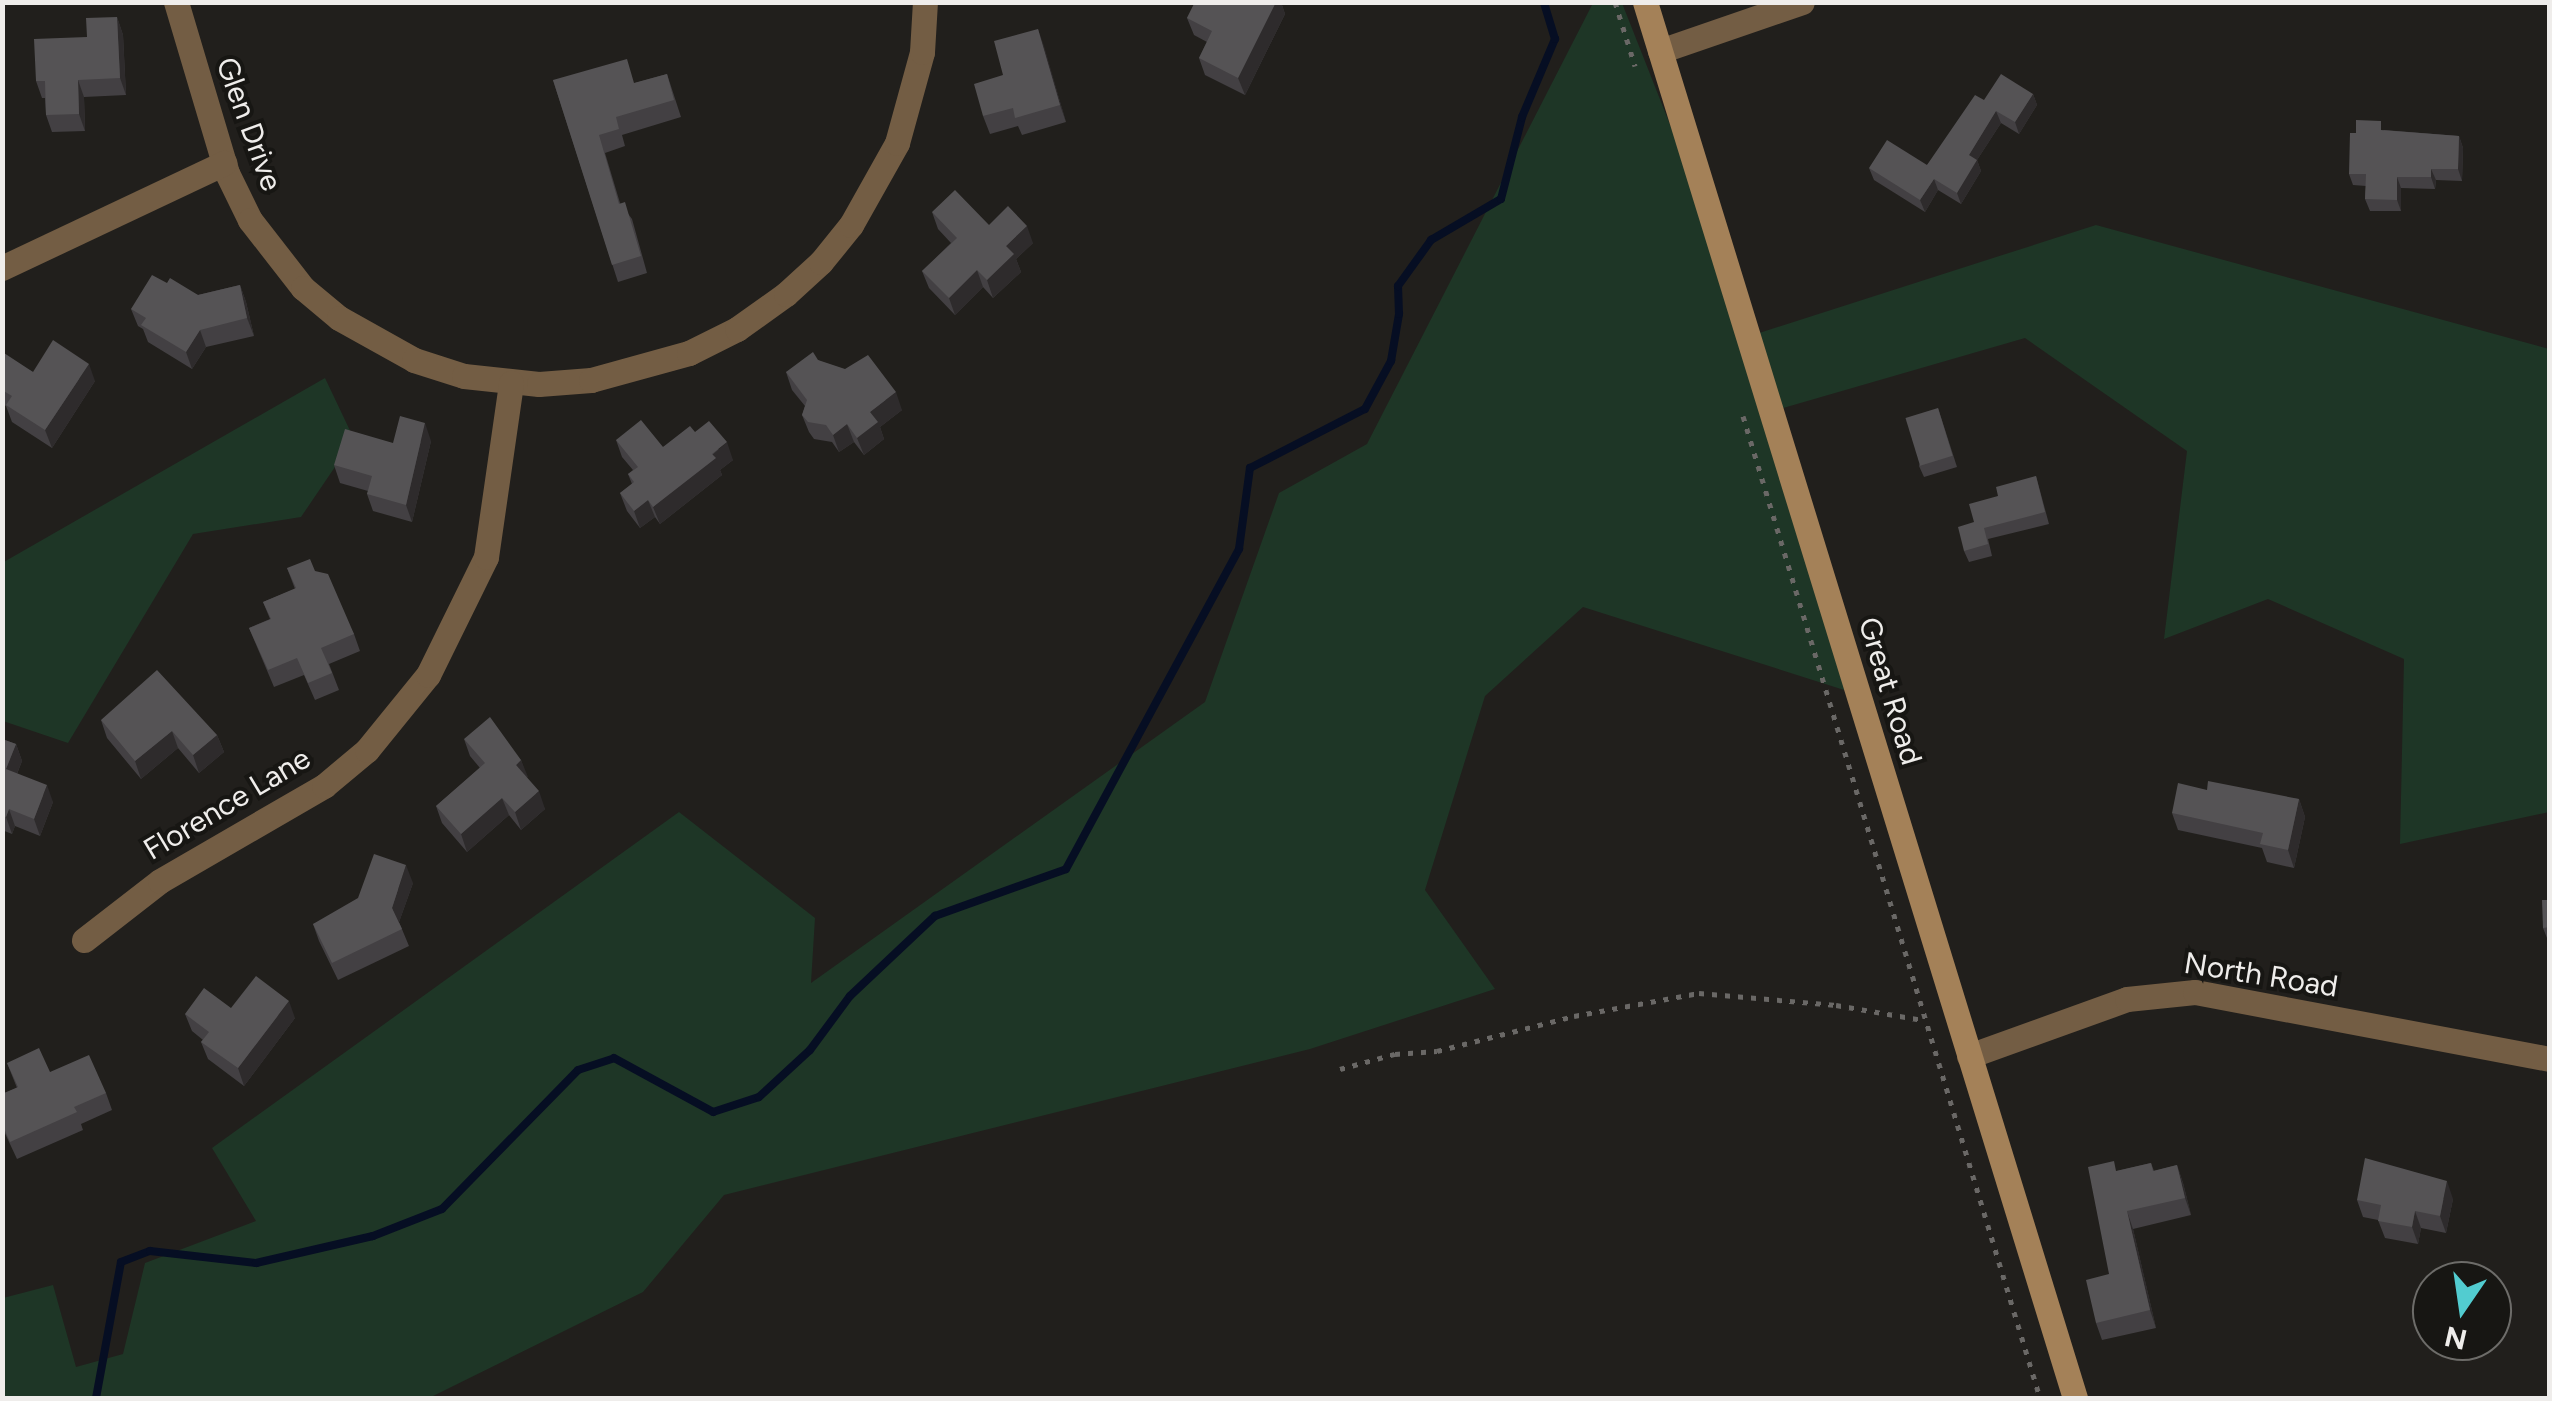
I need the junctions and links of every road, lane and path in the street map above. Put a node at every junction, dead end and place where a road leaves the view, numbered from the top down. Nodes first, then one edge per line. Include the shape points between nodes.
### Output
1 (176, 2) edge
2 (925, 2) edge
3 (1615, 2) edge
4 (1646, 2) edge
5 (1802, 2) edge
6 (1660, 51) junction
7 (1638, 76) dead end
8 (224, 163) junction
9 (2, 268) edge
10 (511, 382) junction
11 (1740, 405) dead end
12 (84, 940) dead end
13 (1923, 1020) junction
14 (1969, 1056) junction
15 (2550, 1059) edge
16 (1340, 1069) dead end
17 (2040, 1398) edge
18 (2075, 1398) edge

1 - 8 street, Glen Drive
2 - 10 street, Glen Drive via 922,52 897,142 851,225 786,294 736,329 644,369 591,380
3 - 7 path
4 - 6 street, Great Road
5 - 6 street
6 - 14 street, Great Road
8 - 9 street
8 - 10 street, Glen Drive via 276,258 338,318 414,360
10 - 12 street, Florence Lane via 486,557 452,633 409,700 367,750 324,786 160,882
11 - 13 path
13 - 16 path via 1699,993
13 - 17 path
14 - 15 street, North Road via 2127,999 2196,992
14 - 18 street, Great Road

